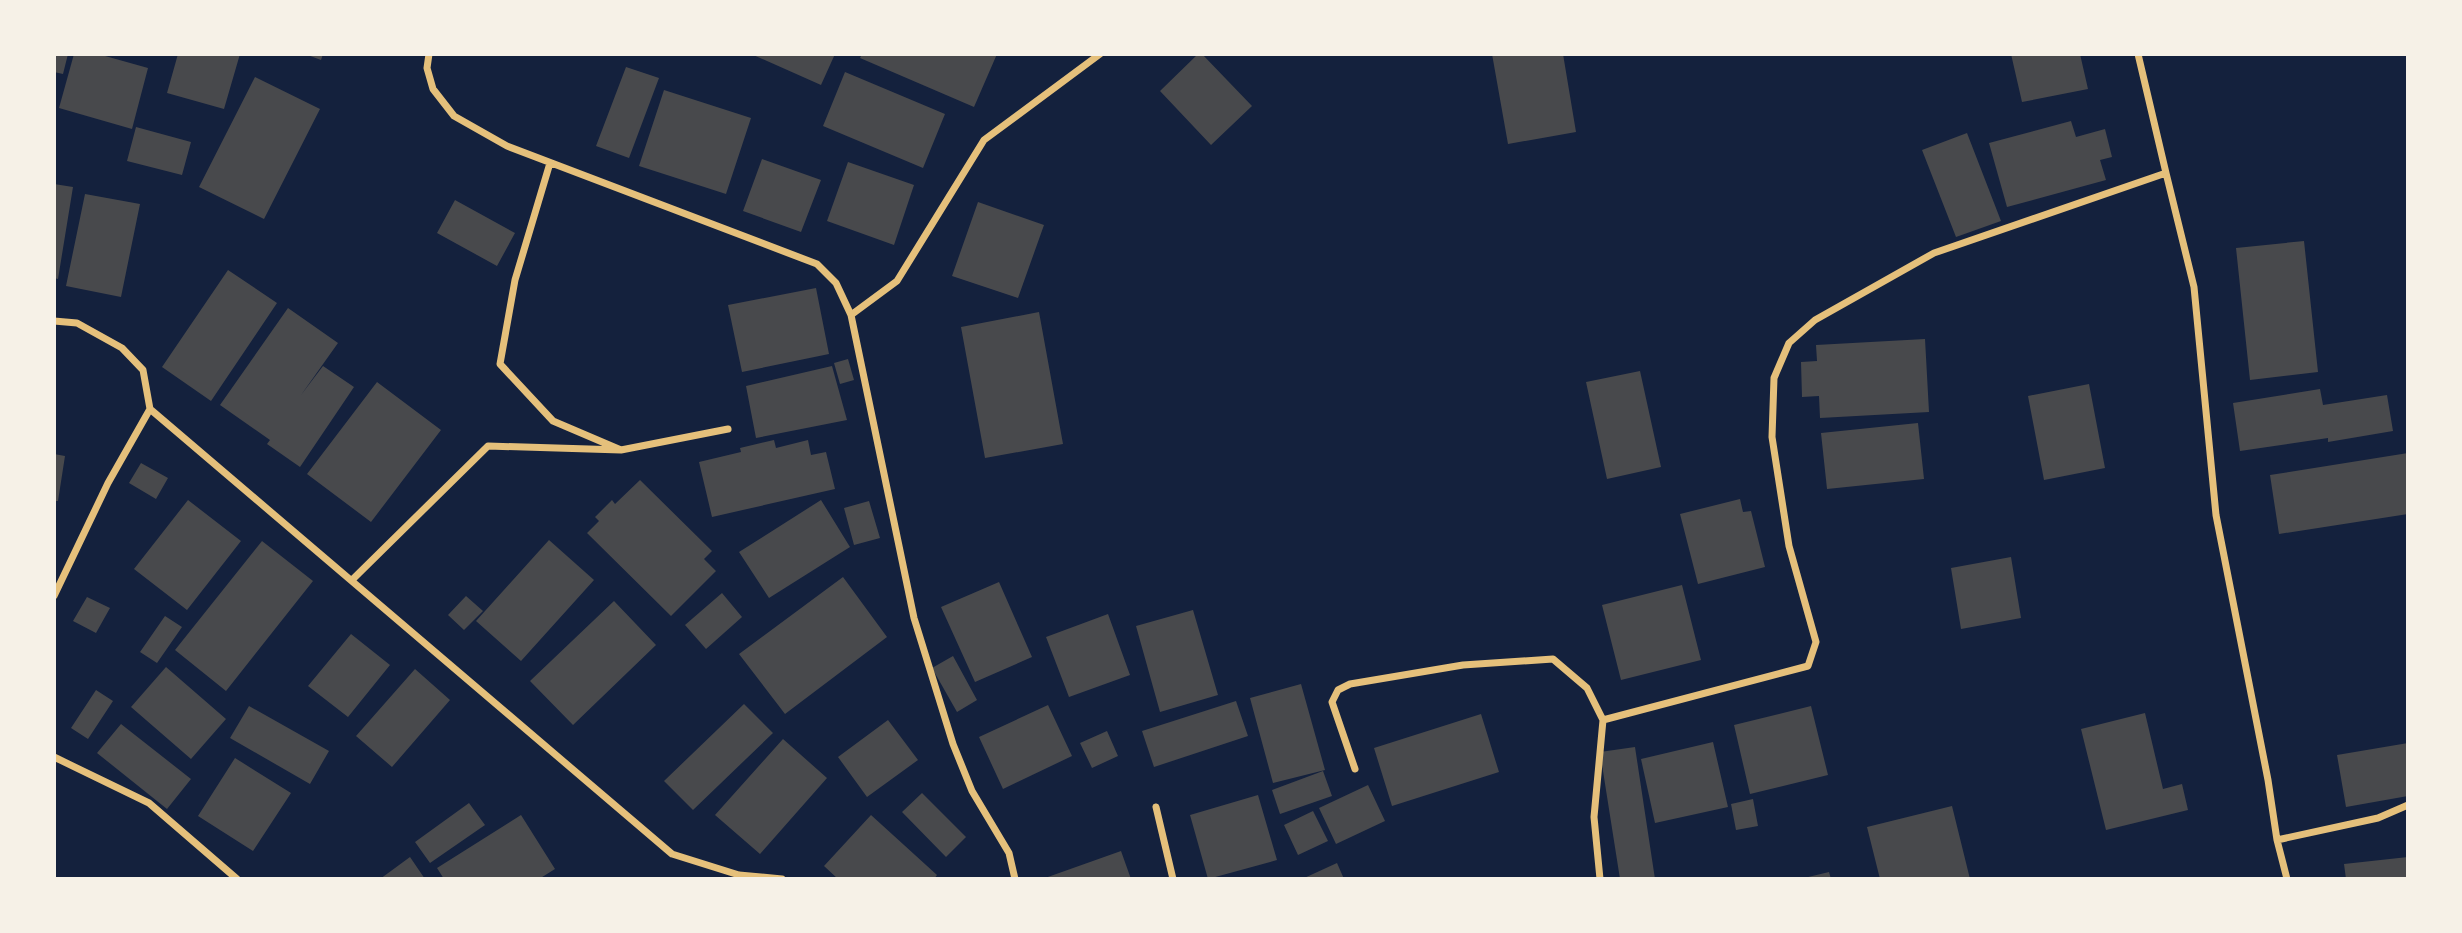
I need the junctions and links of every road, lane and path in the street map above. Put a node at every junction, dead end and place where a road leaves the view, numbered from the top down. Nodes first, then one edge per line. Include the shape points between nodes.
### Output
1 (429, 54) edge
2 (1100, 54) edge
3 (2138, 54) edge
4 (550, 163) junction
5 (2166, 173) junction
6 (850, 316) junction
7 (54, 321) edge
8 (150, 409) junction
9 (728, 429) dead end
10 (621, 450) junction
11 (352, 580) junction
12 (54, 596) edge
13 (1603, 720) junction
14 (54, 757) edge
15 (1355, 769) dead end
16 (2408, 806) edge
17 (1156, 807) dead end
18 (2277, 840) junction
19 (237, 879) edge
20 (782, 879) edge
21 (1015, 879) edge
22 (1173, 879) edge
23 (1600, 879) edge
24 (2287, 879) edge

1 - 4 street via 427,68 433,89 454,116 507,146
2 - 6 street via 984,140 897,281
3 - 5 street
4 - 6 street via 817,264 836,283
4 - 10 street via 514,279 500,364 553,421
5 - 13 street via 1934,253 1815,320 1789,343 1774,378 1772,437 1789,546 1816,642 1808,666
5 - 18 street via 2194,287 2216,515
6 - 21 street via 914,618 953,744 972,791 1009,853
7 - 8 street via 77,323 122,348 143,370
8 - 11 street
8 - 12 street via 108,483
9 - 10 street
10 - 11 street via 488,446
11 - 20 street via 672,854 739,875
13 - 15 street via 1587,688 1553,659 1463,665 1350,684 1338,690 1332,702
13 - 23 street via 1594,817
14 - 19 street via 149,803
16 - 18 street via 2378,818
17 - 22 street
18 - 24 street

